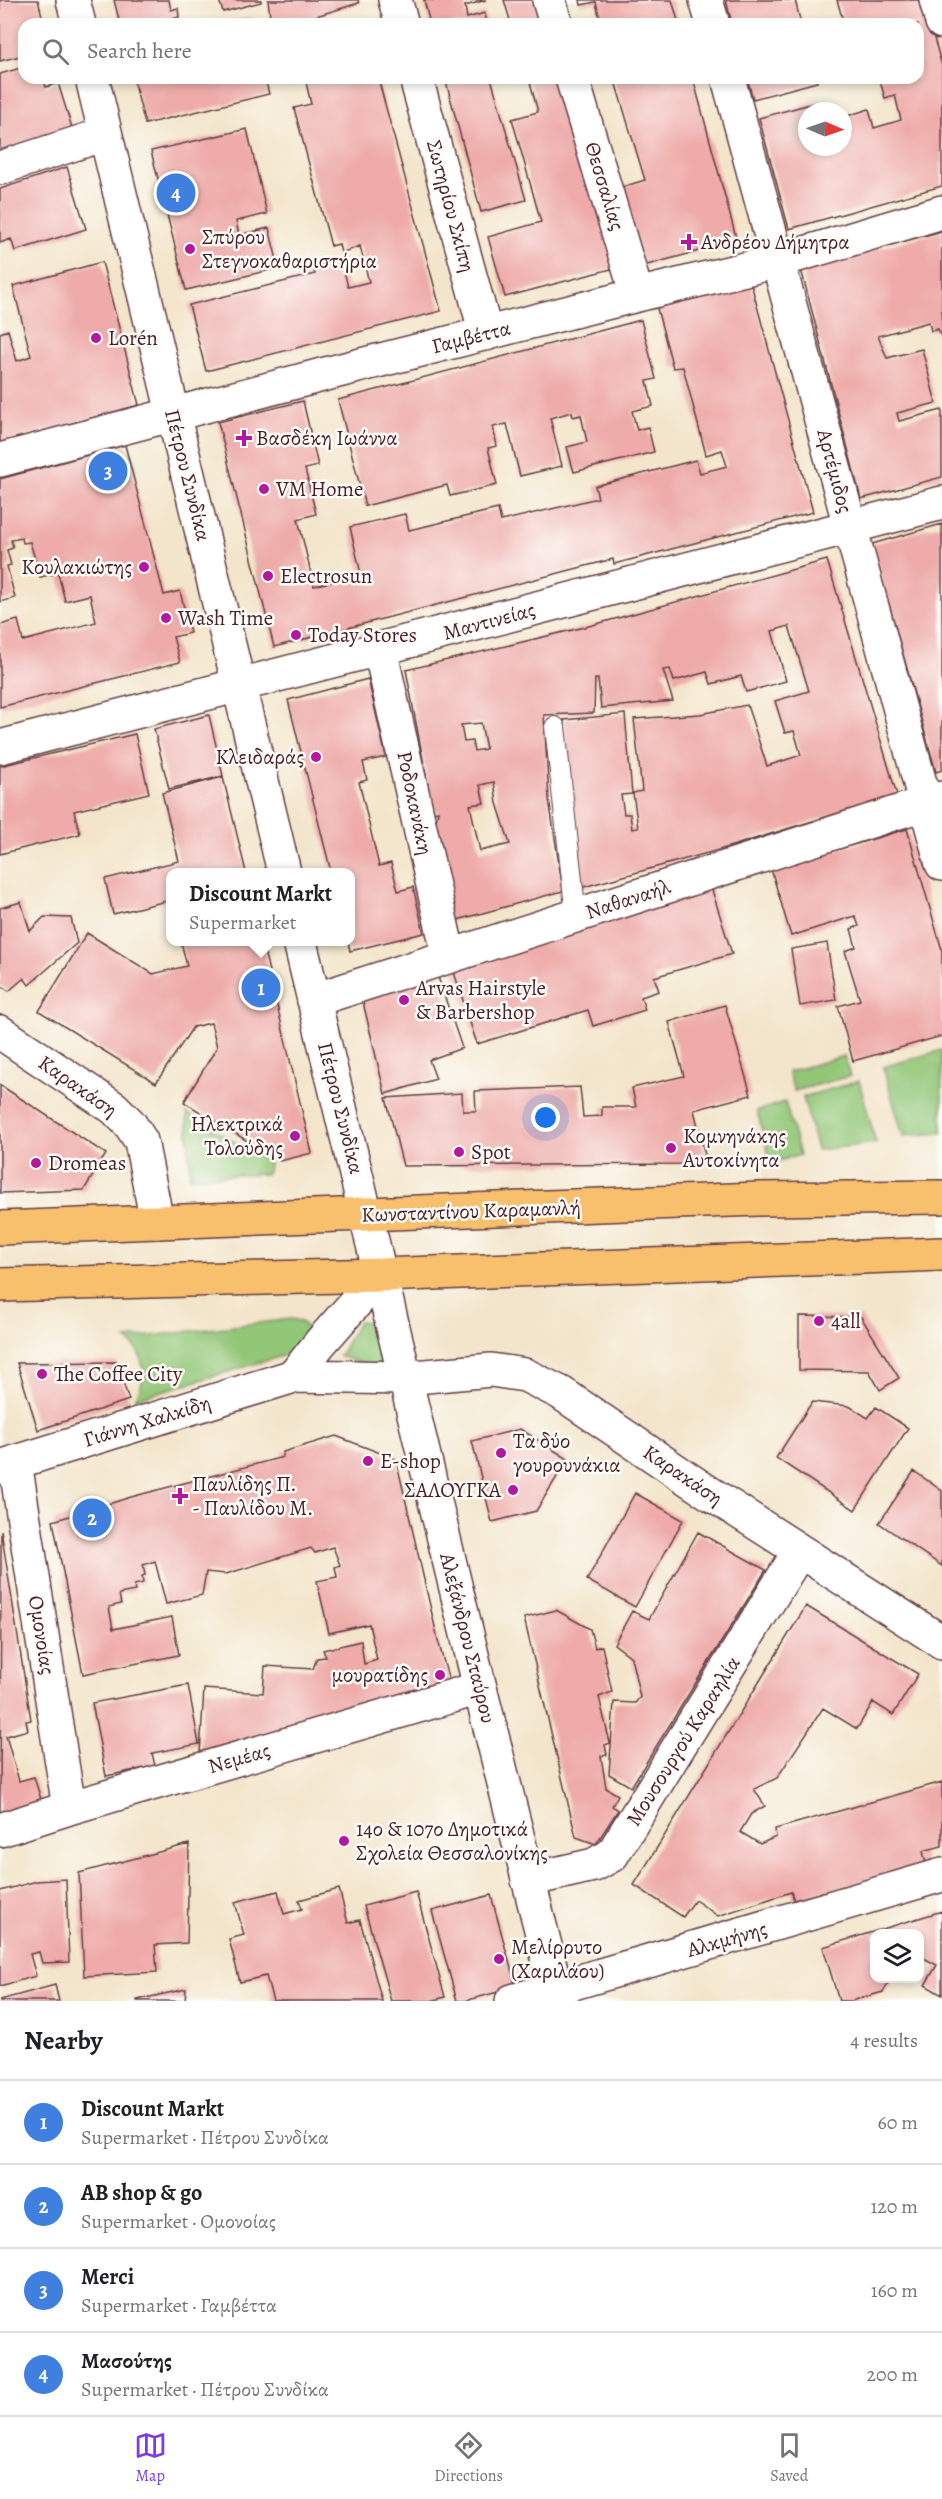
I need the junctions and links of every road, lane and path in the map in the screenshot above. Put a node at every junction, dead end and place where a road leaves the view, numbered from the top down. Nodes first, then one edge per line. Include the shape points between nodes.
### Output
1 (73, 0) edge
2 (395, 0) edge
3 (549, 0) edge
4 (706, 0) edge
5 (936, 0) edge
6 (78, 18) edge
7 (400, 18) edge
8 (554, 18) edge
9 (711, 18) edge
10 (942, 22) edge
11 (93, 84) edge
12 (419, 84) edge
13 (575, 84) edge
14 (730, 84) edge
15 (105, 134) junction
16 (0, 168) edge
17 (942, 212) edge
18 (778, 261) junction
19 (637, 294) junction
20 (486, 333) junction
21 (173, 413) junction
22 (0, 460) edge
23 (942, 503) edge
24 (850, 527) junction
25 (380, 649) junction
26 (238, 686) junction
27 (555, 727) dead end
28 (0, 747) edge
29 (934, 801) edge
30 (942, 864) edge
31 (283, 868) edge
32 (576, 916) junction
33 (301, 946) edge
34 (449, 957) junction
35 (314, 1000) junction
36 (0, 1032) edge
37 (942, 1197) edge
38 (367, 1215) junction
39 (157, 1222) junction
40 (0, 1228) edge
41 (942, 1254) edge
42 (380, 1275) junction
43 (0, 1286) edge
44 (294, 1376) junction
45 (404, 1378) junction
46 (8, 1464) edge
47 (800, 1552) junction
48 (942, 1642) edge
49 (480, 1688) junction
50 (69, 1808) junction
51 (0, 1830) edge
52 (942, 1875) edge
53 (528, 1880) junction
54 (557, 1994) edge
55 (512, 2001) edge

1 - 6 street
2 - 7 street
3 - 8 street
4 - 9 street
5 - 10 street
11 - 15 street, Πέτρου Συνδίκα
12 - 20 street, Σωτηρίου Σκίπη
13 - 19 street, Θεσσαλίας
14 - 18 street, Αρτέμιδος
15 - 16 street
15 - 21 street, Πέτρου Συνδίκα
17 - 18 street, Γαμβέττα
18 - 19 street, Γαμβέττα
18 - 24 street, Αρτέμιδος
19 - 20 street, Γαμβέττα
20 - 21 street, Γαμβέττα
21 - 22 street, Γαμβέττα
21 - 26 street, Πέτρου Συνδίκα
23 - 24 street, Μαντινείας
24 - 25 street, Μαντινείας
24 - 29 street, Αρτέμιδος
25 - 26 street, Μαντινείας
25 - 34 street, Ροδοκανάκη
26 - 28 street, Μαντινείας
26 - 31 street, Πέτρου Συνδίκα
27 - 32 lane
29 - 30 street, Αρτέμιδος
29 - 32 street, Ναθαναήλ
32 - 34 street, Ναθαναήλ
33 - 35 street, Πέτρου Συνδίκα
34 - 35 street, Ναθαναήλ
35 - 38 street, Πέτρου Συνδίκα
36 - 39 street, Καρακάση via 114,1108 130,1124 141,1141
37 - 38 main road, Κωνσταντίνου Καραμανλή via 758,1199
38 - 39 main road, Κωνσταντίνου Καραμανλή
38 - 42 street, Πέτρου Συνδίκα
39 - 40 main road, Κωνσταντίνου Καραμανλή
41 - 42 main road
42 - 43 main road
42 - 44 street
42 - 45 street, Αλεξάνδρου Σταύρου
44 - 45 street, Γιάννη Χαλκίδη
44 - 46 street, Γιάννη Χαλκίδη
45 - 47 street, Καρακάση via 491,1370 525,1375 561,1392
45 - 49 street, Αλεξάνδρου Σταύρου
46 - 50 street, Ομονοίας
47 - 48 street, Καρακάση
47 - 53 street, Μουσουργού Καραηλία via 612,1855 594,1865
49 - 50 street, Νεμέας
49 - 53 street, Αλεξάνδρου Σταύρου
50 - 51 street, Νεμέας
52 - 54 street, Αλκμήνης
53 - 54 street, Αλεξάνδρου Σταύρου
54 - 55 street, Αλκμήνης

